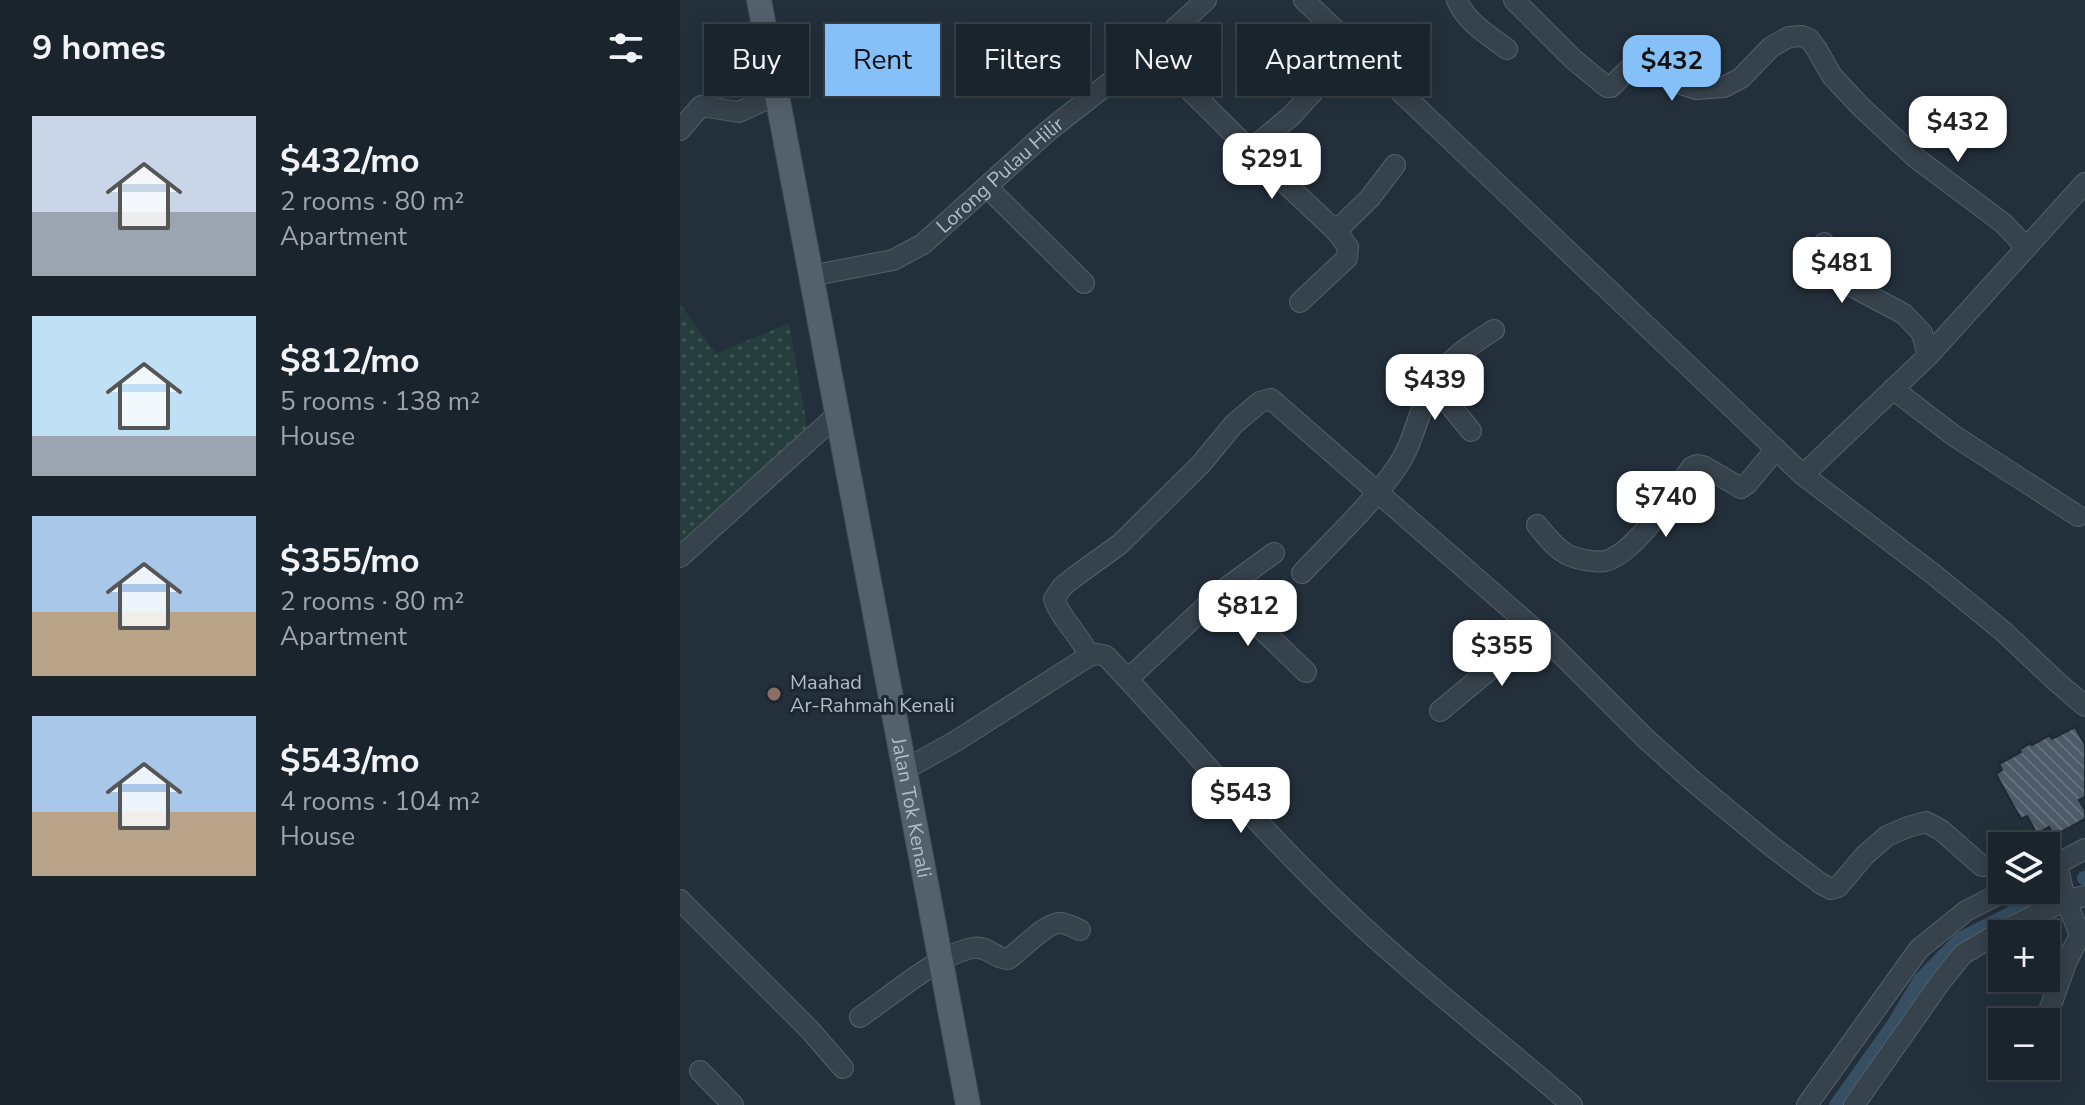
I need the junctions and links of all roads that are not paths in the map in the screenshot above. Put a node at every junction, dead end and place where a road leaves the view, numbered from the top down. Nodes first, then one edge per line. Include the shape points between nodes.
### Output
1 (759, 0) edge
2 (1206, 0) edge
3 (1304, 0) edge
4 (1457, 0) edge
5 (1514, 0) edge
6 (763, 24) edge
7 (1180, 24) edge
8 (1507, 49) dead end
9 (1106, 86) edge
10 (774, 96) edge
11 (776, 96) edge
12 (1195, 96) edge
13 (1309, 96) edge
14 (680, 130) edge
15 (1250, 150) junction
16 (1395, 165) dead end
17 (2085, 183) edge
18 (987, 187) junction
19 (1336, 231) junction
20 (1824, 243) dead end
21 (2026, 247) junction
22 (810, 276) junction
23 (1084, 283) dead end
24 (1300, 302) dead end
25 (1494, 330) dead end
26 (1928, 356) junction
27 (1433, 384) junction
28 (1893, 389) junction
29 (837, 415) junction
30 (1471, 431) dead end
31 (1776, 449) junction
32 (1803, 475) junction
33 (1377, 492) junction
34 (2078, 516) dead end
35 (1537, 525) dead end
36 (1274, 553) dead end
37 (680, 557) edge
38 (1302, 573) dead end
39 (1222, 591) junction
40 (1536, 631) junction
41 (1089, 656) junction
42 (1306, 672) dead end
43 (1128, 679) junction
44 (2085, 706) edge
45 (1440, 711) dead end
46 (904, 770) junction
47 (2085, 848) edge
48 (2060, 862) edge
49 (1988, 866) edge
50 (2060, 877) edge
51 (2076, 898) edge
52 (680, 900) edge
53 (1988, 900) edge
54 (1080, 930) dead end
55 (2083, 934) edge
56 (940, 960) junction
57 (2050, 1008) edge
58 (860, 1017) dead end
59 (843, 1068) dead end
60 (700, 1071) dead end
61 (733, 1105) edge
62 (968, 1105) edge
63 (1572, 1105) edge
64 (1807, 1105) edge
65 (1854, 1105) edge

1 - 6 main road, Jalan Tok Kenali
2 - 7 street, Lorong Pulau Hilir
3 - 31 street
4 - 8 street via 1474,24
5 - 21 street via 1607,87 1643,58 1654,60 1681,84 1724,87 1741,78 1771,47 1796,35 1809,39 1832,76 1861,107
9 - 18 street, Lorong Pulau Hilir
10 - 14 street via 739,112 701,106
11 - 22 main road, Jalan Tok Kenali
12 - 15 street
13 - 15 street
15 - 19 street
16 - 19 street
17 - 21 street
18 - 22 street, Lorong Pulau Hilir via 923,244 901,256
18 - 23 street
19 - 24 street via 1348,247 1347,258
20 - 26 street via 1823,271 1904,314 1922,333
21 - 26 street
22 - 29 main road, Jalan Tok Kenali
25 - 27 street via 1458,356
26 - 28 street
27 - 30 street
27 - 33 street via 1404,456
28 - 32 street
28 - 34 street
29 - 37 street
29 - 46 main road, Jalan Tok Kenali
31 - 32 street
31 - 35 street via 1741,488 1703,466 1692,467 1646,529 1623,552 1604,561 1569,555
32 - 44 street via 1932,573
33 - 38 street
33 - 40 street
33 - 41 street via 1271,399 1260,402 1120,544 1062,587 1054,599 1058,611
36 - 39 street
39 - 42 street
39 - 43 street
40 - 45 street
40 - 49 street via 1694,782 1831,889 1887,836 1926,822
41 - 43 street via 1106,656
41 - 46 street
43 - 63 street via 1342,907
46 - 56 main road, Jalan Tok Kenali
47 - 48 street
50 - 51 street
51 - 55 street
51 - 65 street via 1963,954
52 - 59 street
53 - 64 street via 1919,949
54 - 56 street via 1055,923 1008,959 974,947
55 - 57 street
56 - 58 street
56 - 62 main road, Jalan Tok Kenali
60 - 61 street

